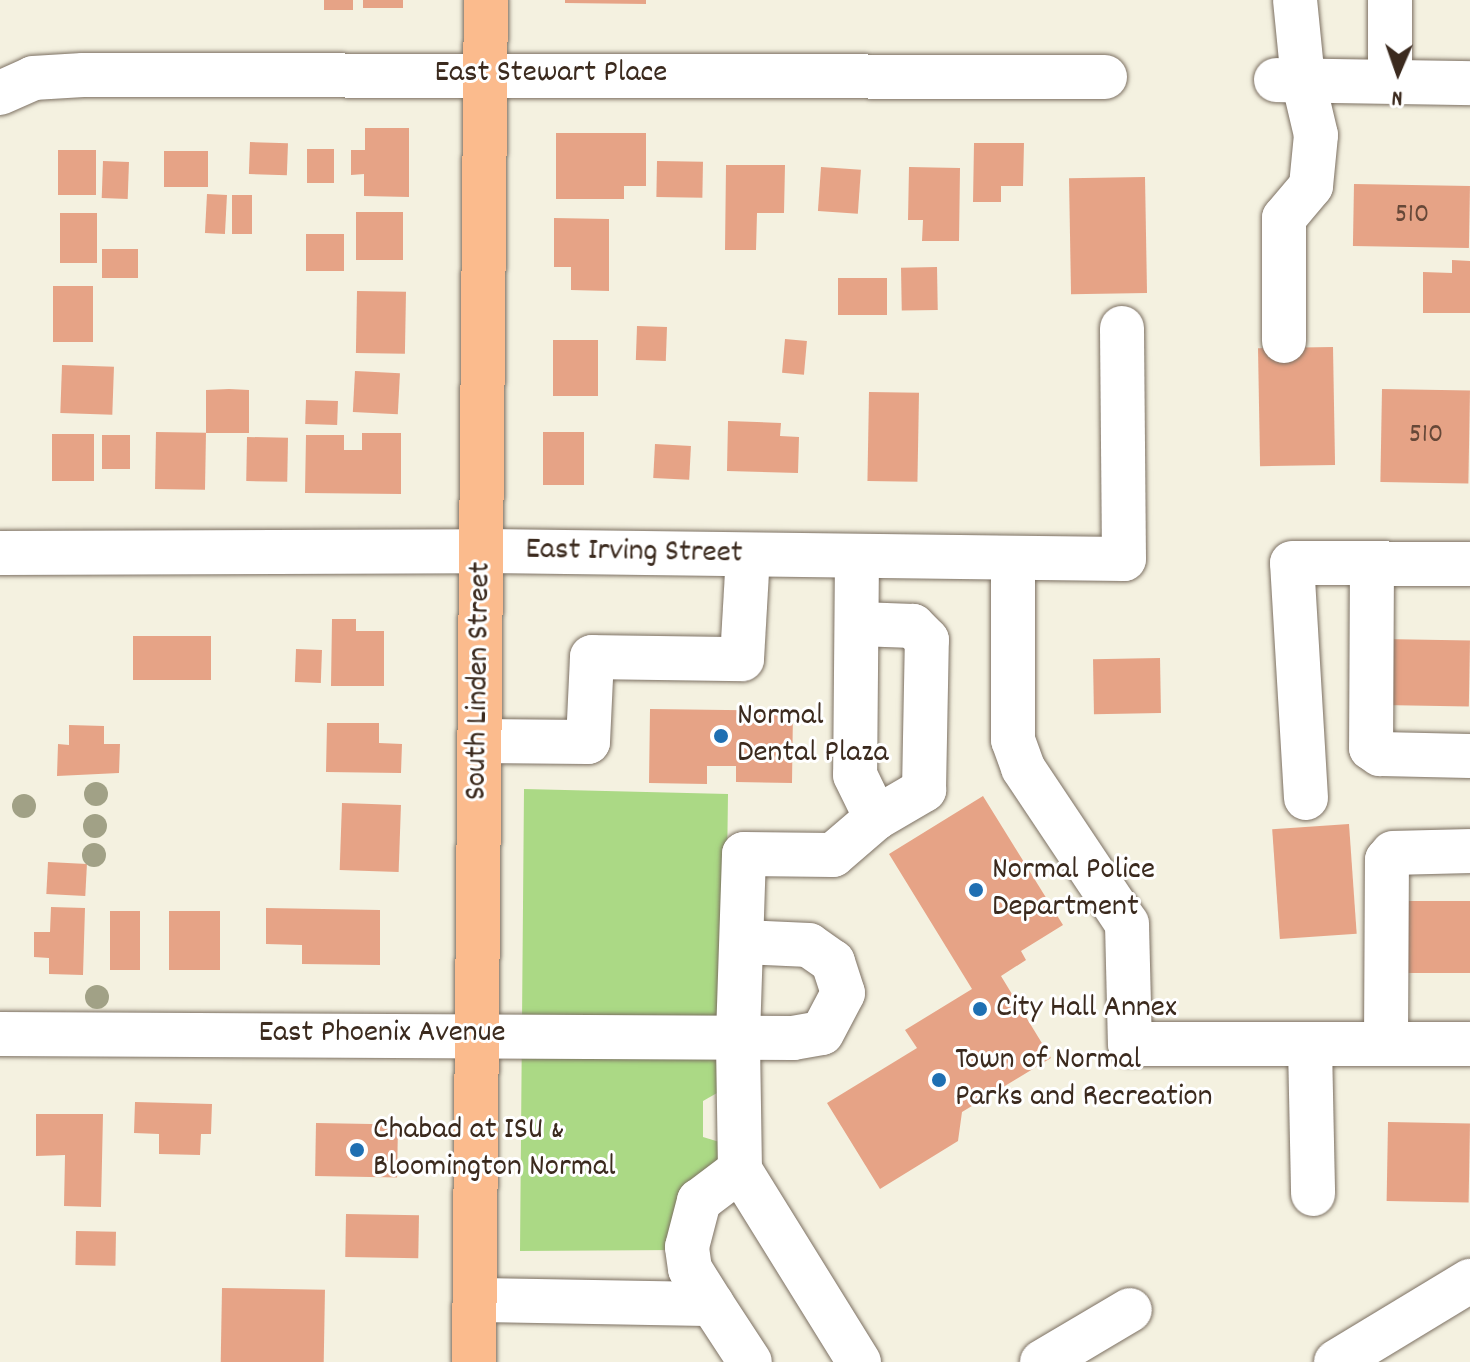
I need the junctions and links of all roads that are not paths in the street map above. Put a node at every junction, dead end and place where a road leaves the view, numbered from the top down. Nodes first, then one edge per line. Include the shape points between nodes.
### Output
1 (486, 0) edge
2 (1295, 0) edge
3 (1390, 0) edge
4 (485, 73) junction
5 (1105, 77) dead end
6 (1290, 80) junction
7 (1390, 81) junction
8 (1470, 83) edge
9 (0, 93) edge
10 (1122, 328) dead end
11 (1284, 341) dead end
12 (481, 551) junction
13 (0, 553) edge
14 (748, 555) junction
15 (857, 557) junction
16 (1013, 558) junction
17 (1372, 563) junction
18 (1470, 564) edge
19 (859, 624) junction
20 (479, 741) junction
21 (1470, 756) edge
22 (1306, 798) dead end
23 (876, 818) junction
24 (1470, 851) edge
25 (743, 942) junction
26 (477, 1033) junction
27 (0, 1034) edge
28 (751, 1036) junction
29 (1386, 1043) junction
30 (1470, 1044) edge
31 (1310, 1046) junction
32 (740, 1170) junction
33 (1313, 1194) dead end
34 (1470, 1281) edge
35 (475, 1300) junction
36 (712, 1304) junction
37 (1130, 1310) dead end
38 (474, 1362) edge
39 (750, 1362) edge
40 (859, 1362) edge
41 (1042, 1362) edge
42 (1336, 1362) edge

1 - 4 main road, South Linden Street
2 - 6 street
3 - 7 street
4 - 5 street, East Stewart Place
4 - 9 street, East Stewart Place via 83,75 33,78
4 - 12 main road, South Linden Street
6 - 7 street
6 - 11 street via 1316,135 1311,186 1284,218
7 - 8 street
10 - 16 street, East Irving Street via 1124,559
12 - 13 street, East Irving Street
12 - 14 street, East Irving Street
12 - 20 main road, South Linden Street
14 - 15 street, East Irving Street
14 - 20 street via 742,659 592,657 588,742
15 - 16 street, East Irving Street
15 - 19 street
16 - 31 street via 1013,740 1023,768 1127,924 1130,1044
17 - 18 street
17 - 21 street via 1371,748 1380,754
17 - 22 street via 1292,563
19 - 23 street via 854,643 855,775
19 - 23 street via 913,626 927,640 924,790
20 - 26 main road, South Linden Street
23 - 25 street via 833,855 744,854
24 - 29 street via 1393,853 1387,860
25 - 28 street
25 - 28 street, East Phoenix Avenue via 809,945 833,962 843,993 822,1033
26 - 27 street, East Phoenix Avenue
26 - 28 street, East Phoenix Avenue
26 - 35 main road, South Linden Street
28 - 32 street
29 - 30 street
29 - 31 street
31 - 33 street
32 - 36 street via 699,1201 687,1247 690,1269
32 - 40 street
34 - 42 street
35 - 36 street
35 - 38 main road, South Linden Street
36 - 39 street
37 - 41 street

